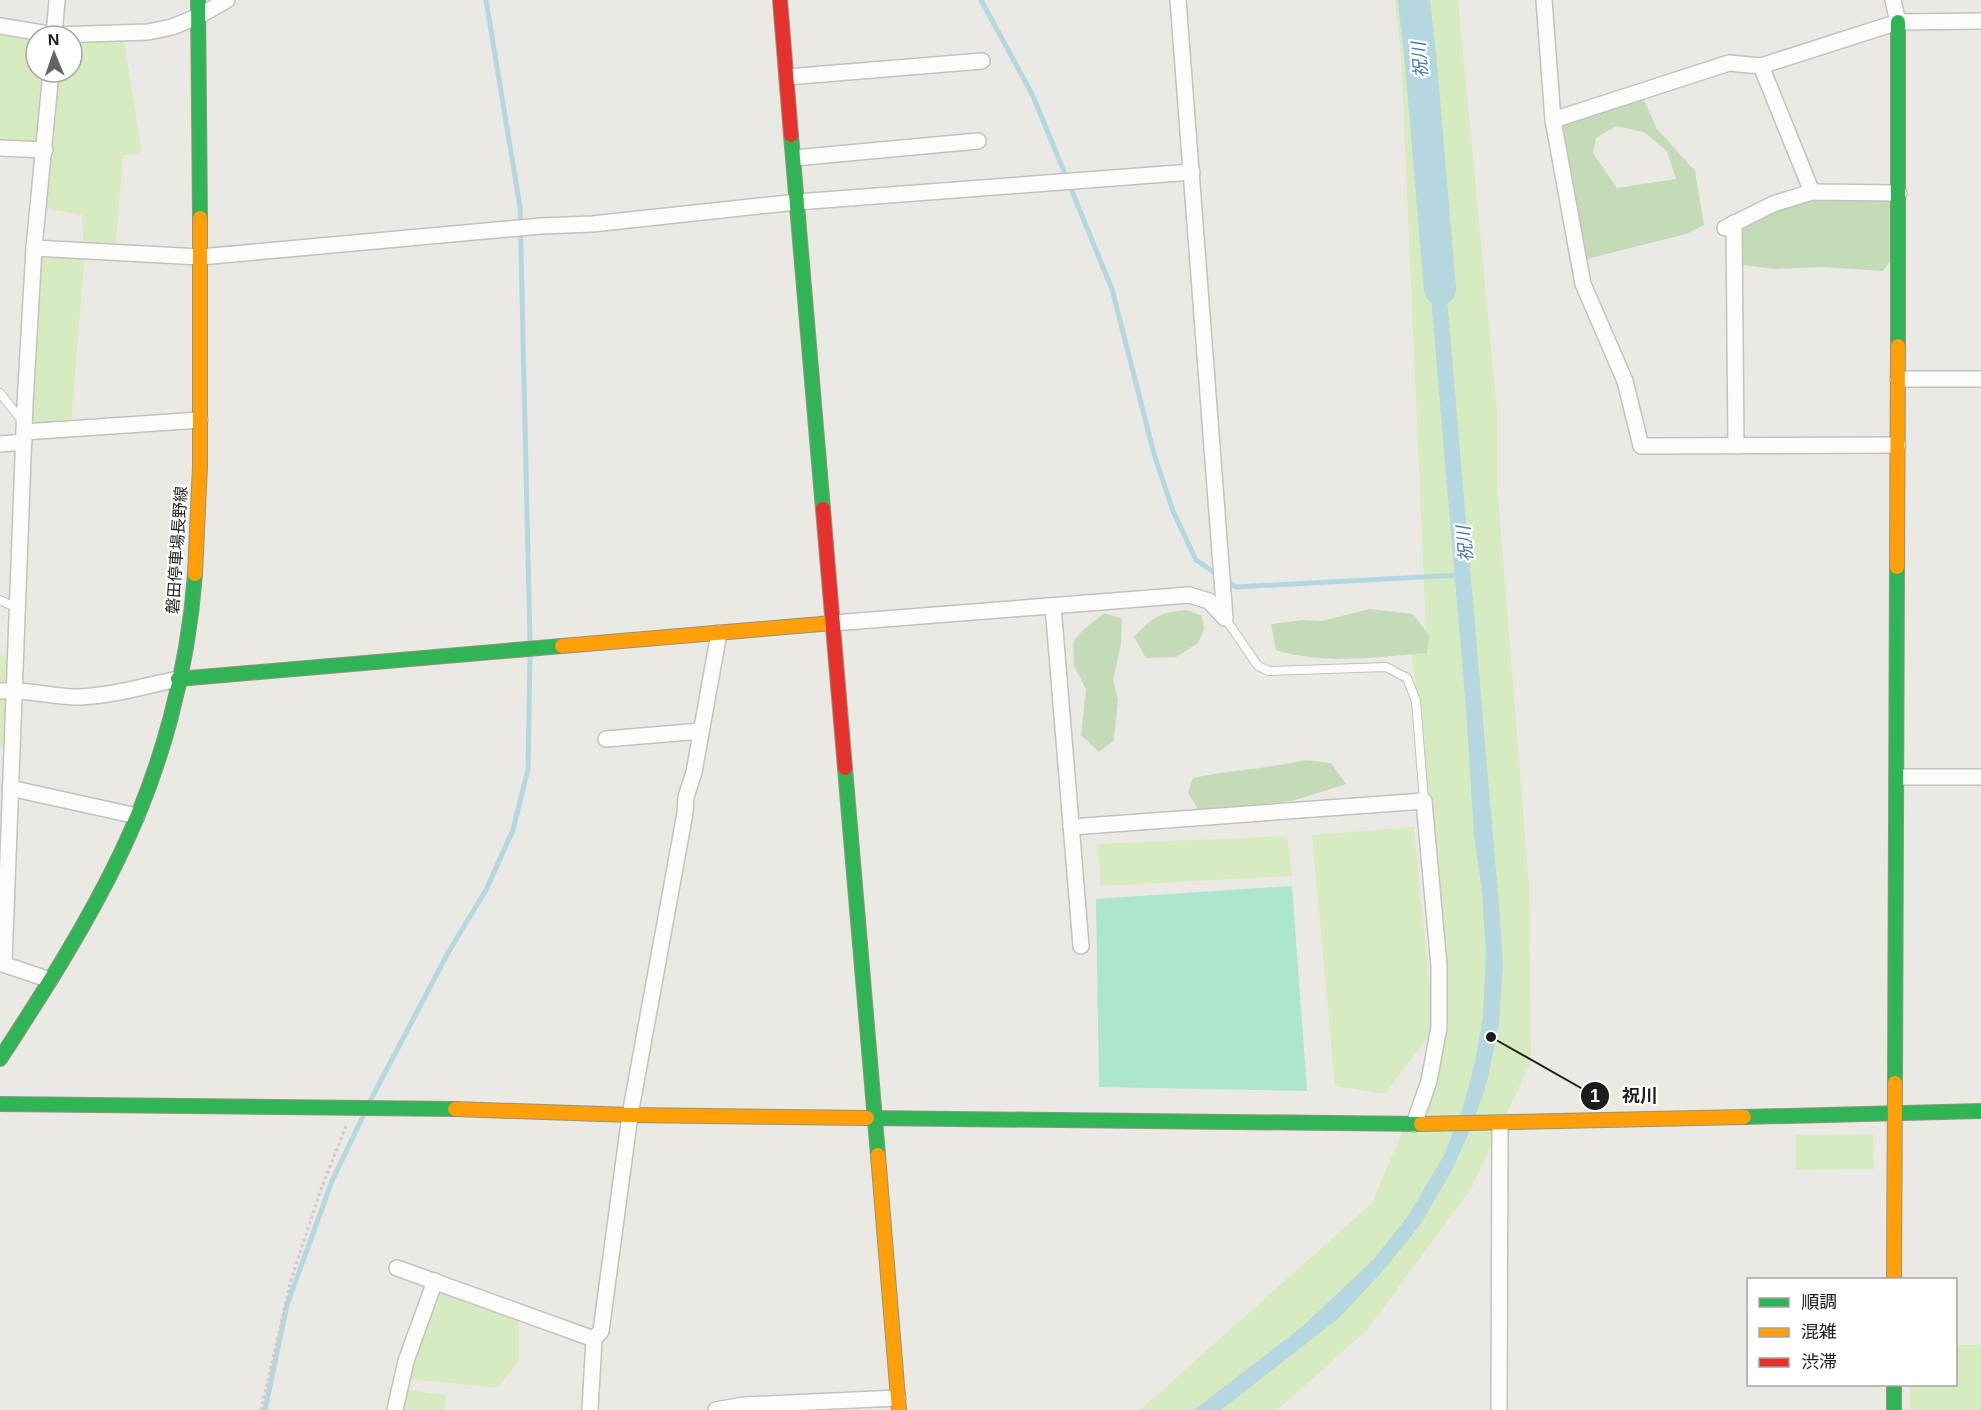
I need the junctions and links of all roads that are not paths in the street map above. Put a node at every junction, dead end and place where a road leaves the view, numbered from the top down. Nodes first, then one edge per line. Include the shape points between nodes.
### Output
1 (57, 0) edge
2 (198, 0) edge
3 (226, 0) edge
4 (780, 0) edge
5 (1178, 0) edge
6 (1544, 0) edge
7 (1893, 0) edge
8 (199, 16) junction
9 (1981, 21) edge
10 (1898, 22) junction
11 (55, 24) edge
12 (0, 26) edge
13 (24, 30) edge
14 (84, 35) edge
15 (982, 62) dead end
16 (1761, 66) junction
17 (787, 77) junction
18 (50, 84) edge
19 (1552, 120) junction
20 (978, 141) dead end
21 (0, 148) edge
22 (45, 150) junction
23 (794, 158) junction
24 (1192, 172) junction
25 (1812, 192) junction
26 (1899, 193) junction
27 (797, 202) junction
28 (34, 248) junction
29 (201, 257) junction
30 (1898, 379) junction
31 (1981, 379) edge
32 (0, 393) edge
33 (200, 420) junction
34 (24, 433) junction
35 (0, 444) edge
36 (1898, 445) junction
37 (1736, 446) junction
38 (0, 600) edge
39 (1053, 606) junction
40 (17, 608) junction
41 (1225, 618) junction
42 (833, 623) junction
43 (719, 633) junction
44 (178, 679) junction
45 (7, 691) edge
46 (701, 732) junction
47 (606, 739) dead end
48 (1896, 777) junction
49 (1981, 777) edge
50 (10, 788) junction
51 (1424, 801) junction
52 (137, 816) junction
53 (1071, 827) junction
54 (1081, 946) dead end
55 (2, 963) edge
56 (50, 980) junction
57 (0, 1059) edge
58 (0, 1104) edge
59 (1981, 1111) edge
60 (1895, 1113) junction
61 (630, 1115) junction
62 (874, 1118) junction
63 (1414, 1124) junction
64 (1500, 1124) junction
65 (397, 1268) dead end
66 (1894, 1278) edge
67 (435, 1281) junction
68 (594, 1339) junction
69 (1894, 1386) edge
70 (898, 1404) edge
71 (395, 1410) edge
72 (590, 1410) edge
73 (716, 1410) edge
74 (1499, 1410) edge
75 (1894, 1410) edge

1 - 11 street
2 - 8 street, 磐田停車場長野線
3 - 8 street
4 - 17 street
5 - 24 street
6 - 19 street
7 - 10 street
8 - 14 street via 148,32
8 - 29 street, 磐田停車場長野線
9 - 10 street
10 - 16 street
10 - 26 street
12 - 13 street
15 - 17 street
16 - 19 street via 1729,63
16 - 25 street
17 - 23 street
18 - 22 street
19 - 37 street via 1583,284 1625,381 1641,446
20 - 23 street
21 - 22 street
22 - 28 street
23 - 27 street
24 - 27 street
24 - 41 street
25 - 26 street
25 - 37 street via 1773,204 1729,226
26 - 30 street
27 - 29 street via 592,224
27 - 42 street
28 - 29 street
28 - 34 street
29 - 33 street, 磐田停車場長野線
30 - 31 street
30 - 36 street
32 - 34 lane
33 - 34 street
33 - 44 street, 磐田停車場長野線 via 194,590
34 - 35 street
34 - 40 street
36 - 37 street
36 - 48 street
38 - 40 lane
39 - 41 street via 1188,595 1209,601
39 - 42 street
39 - 53 street
40 - 45 street
41 - 51 lane via 1258,666 1269,671 1386,667 1407,678 1416,701
42 - 43 street
42 - 62 street
43 - 44 street
43 - 46 street
44 - 45 street via 73,697
44 - 52 street, 磐田停車場長野線
45 - 50 street
46 - 47 street
46 - 61 street
48 - 49 street
48 - 60 street
50 - 52 street
50 - 55 street
51 - 53 street
51 - 63 street via 1439,966 1439,1027 1429,1081
52 - 56 street, 磐田停車場長野線
53 - 54 street
55 - 56 street
56 - 57 street, 磐田停車場長野線
58 - 61 street
59 - 60 street
60 - 64 street
60 - 66 street
61 - 62 street
61 - 68 street via 601,1331
62 - 63 street
62 - 70 street
63 - 64 street
64 - 74 street
65 - 67 street
67 - 68 street
67 - 71 street via 406,1360
68 - 72 street
69 - 75 street
70 - 73 street via 744,1405

